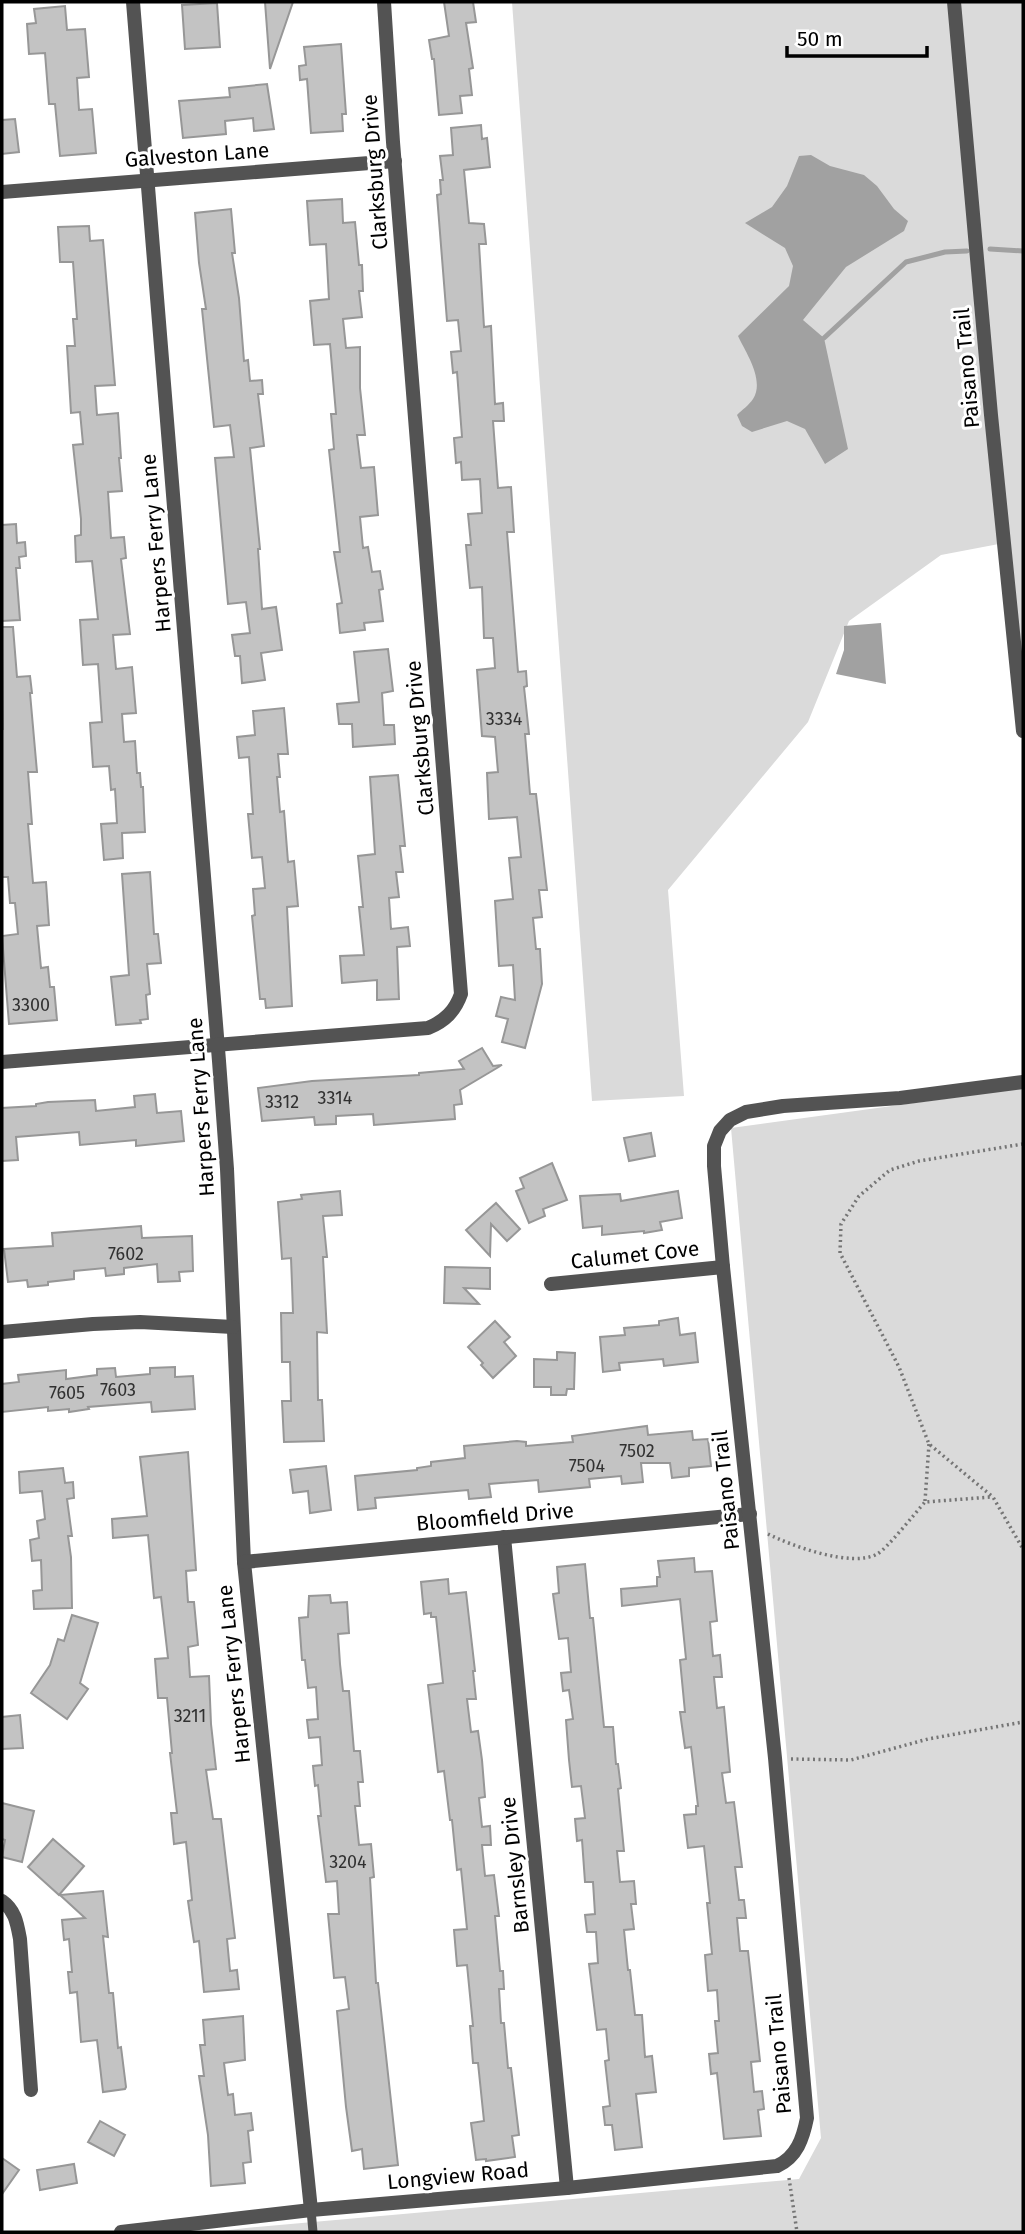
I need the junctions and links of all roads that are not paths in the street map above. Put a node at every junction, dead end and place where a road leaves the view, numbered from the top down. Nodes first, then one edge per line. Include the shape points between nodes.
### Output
1 (133, 2) edge
2 (384, 2) edge
3 (954, 2) edge
4 (395, 161) junction
5 (147, 180) junction
6 (2, 192) edge
7 (1023, 731) edge
8 (218, 1044) junction
9 (2, 1062) edge
10 (1023, 1082) edge
11 (723, 1267) junction
12 (551, 1284) dead end
13 (233, 1326) junction
14 (2, 1332) edge
15 (750, 1514) junction
16 (504, 1537) junction
17 (244, 1562) junction
18 (2, 1901) edge
19 (31, 2090) dead end
20 (790, 2158) joint
21 (567, 2188) junction
22 (311, 2210) junction
23 (124, 2232) edge
24 (313, 2232) edge

1 - 5 street, Harpers Ferry Lane
2 - 4 street, Clarksburg Drive
3 - 7 street, Paisano Trail
4 - 5 street, Galveston Lane
4 - 8 street, Clarksburg Drive via 461,994 457,1007 428,1028
5 - 6 street, Galveston Lane
5 - 8 street, Harpers Ferry Lane
8 - 9 street, Clarksburg Drive
8 - 13 street, Harpers Ferry Lane
10 - 11 street, Paisano Trail via 900,1098 783,1105 730,1120 714,1146
11 - 12 street, Calumet Cove
11 - 15 street, Paisano Trail
13 - 14 street via 140,1322
13 - 17 street, Harpers Ferry Lane
15 - 16 street, Bloomfield Drive
15 - 20 street, Paisano Trail via 807,2118 803,2137
16 - 17 street, Bloomfield Drive
16 - 21 street, Barnsley Drive
17 - 22 street, Harpers Ferry Lane
18 - 19 street via 17,1919
20 - 21 street, Longview Road via 778,2166
21 - 22 street, Longview Road
22 - 23 street, Longview Road
22 - 24 lane

